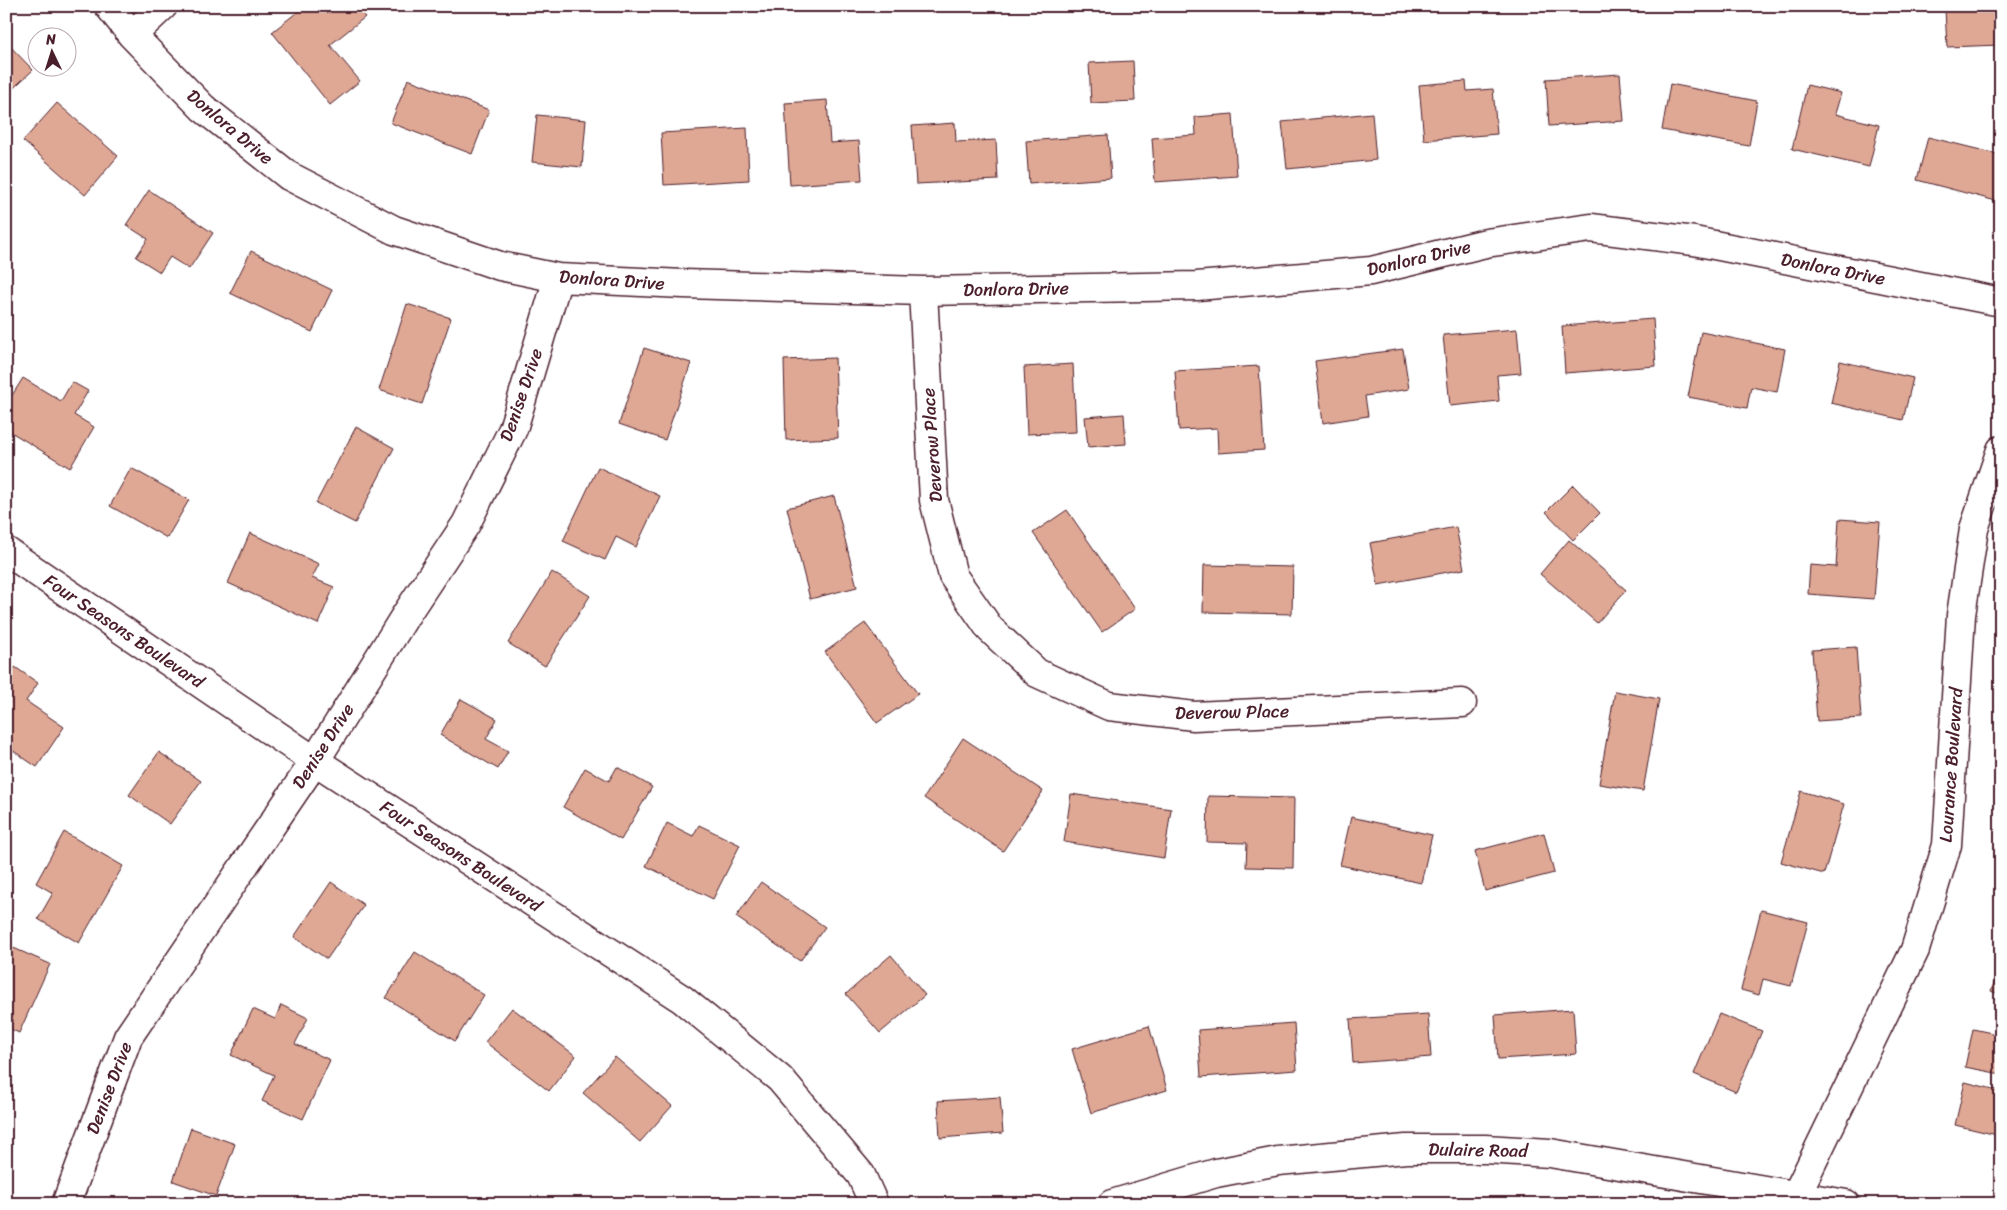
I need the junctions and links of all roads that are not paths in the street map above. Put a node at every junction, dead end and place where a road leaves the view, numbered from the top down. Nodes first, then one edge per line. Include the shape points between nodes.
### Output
1 (109, 6) edge
2 (163, 6) edge
3 (132, 35) junction
4 (558, 278) junction
5 (923, 291) junction
6 (2001, 302) edge
7 (2001, 450) edge
8 (6, 551) edge
9 (1462, 703) dead end
10 (315, 761) junction
11 (1794, 1199) edge
12 (66, 1204) edge
13 (874, 1204) edge
14 (1112, 1204) edge
15 (1846, 1204) edge

1 - 3 street, Donlora Drive
2 - 3 street
3 - 4 street, Donlora Drive via 204,108 289,176 394,230 500,266
4 - 5 street, Donlora Drive
4 - 10 street, Denise Drive via 513,429 466,524
5 - 6 street, Donlora Drive via 1197,286 1371,271 1486,243 1591,228 1694,241
5 - 9 street, Deverow Place via 934,500 952,576 990,629 1037,673 1109,706 1194,716
7 - 11 street, Lourance Boulevard via 1974,529 1961,615 1947,846 1915,950
8 - 10 street, Four Seasons Boulevard
10 - 12 street, Denise Drive via 128,1037
10 - 13 street, Four Seasons Boulevard via 682,999 780,1079 861,1175
11 - 14 street, Dulaire Road via 1550,1152 1485,1148 1406,1149 1278,1161 1216,1173
11 - 15 street, Dulaire Road

